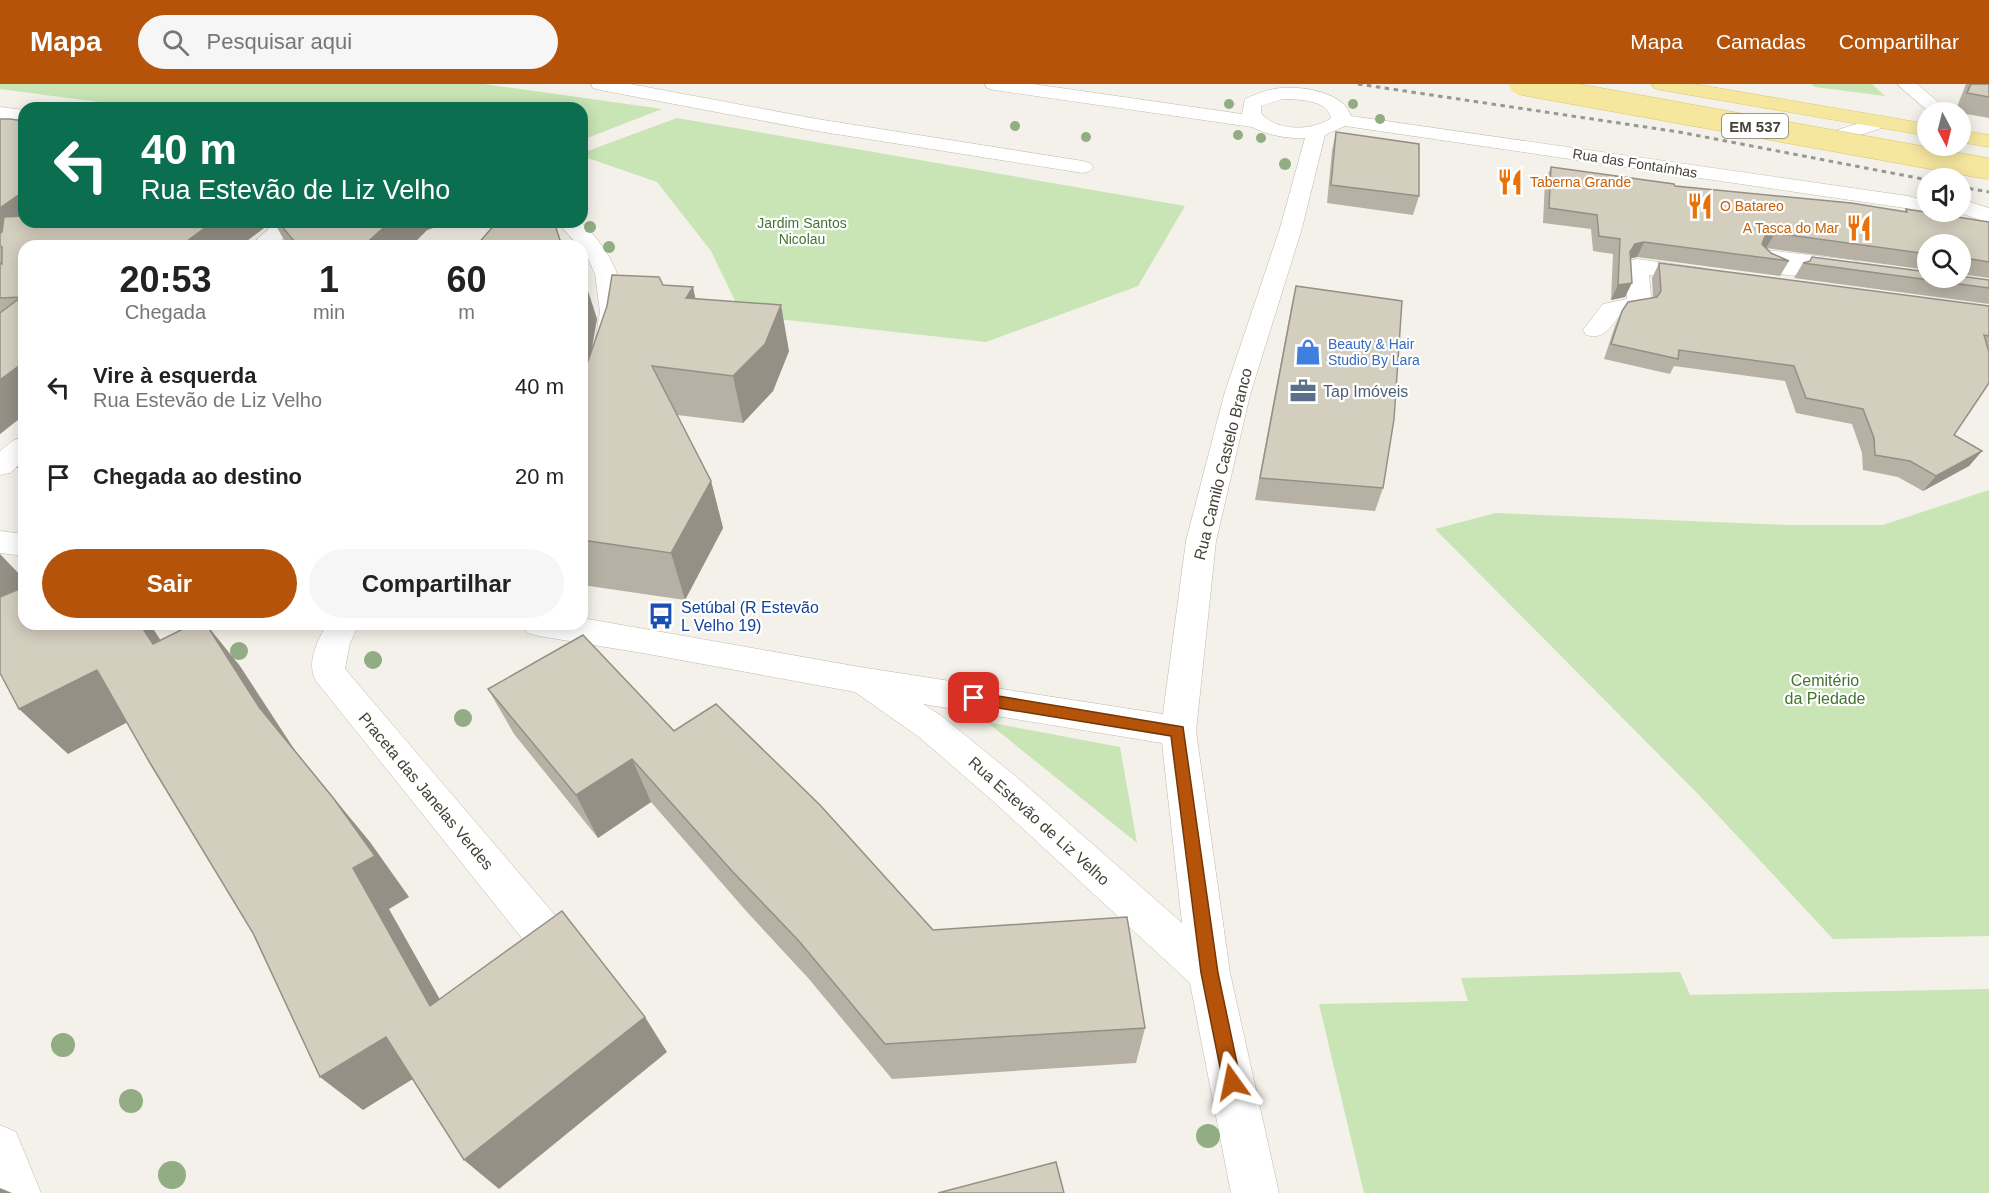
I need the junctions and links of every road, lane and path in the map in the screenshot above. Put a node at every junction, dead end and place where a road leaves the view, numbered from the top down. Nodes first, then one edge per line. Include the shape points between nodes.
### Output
1 (600, 84) edge
2 (994, 84) edge
3 (1519, 84) edge
4 (1661, 84) edge
5 (1906, 84) edge
6 (1250, 86) dead end
7 (1283, 93) junction
8 (1928, 102) edge
9 (0, 113) edge
10 (18, 115) edge
11 (1258, 122) junction
12 (1881, 122) junction
13 (1329, 126) junction
14 (1917, 128) edge
15 (0, 131) edge
16 (18, 133) edge
17 (1971, 138) edge
18 (1989, 141) edge
19 (1083, 167) dead end
20 (1989, 169) edge
21 (1917, 205) edge
22 (1971, 209) edge
23 (1989, 216) edge
24 (1950, 222) edge
25 (1989, 227) edge
26 (282, 228) edge
27 (575, 228) edge
28 (268, 240) edge
29 (1878, 271) edge
30 (1720, 277) edge
31 (1767, 283) edge
32 (1595, 330) dead end
33 (588, 402) edge
34 (18, 451) edge
35 (0, 466) edge
36 (0, 542) edge
37 (18, 544) edge
38 (340, 630) edge
39 (577, 630) edge
40 (860, 680) junction
41 (1178, 731) junction
42 (556, 948) edge
43 (1209, 973) junction
44 (0, 1148) edge
45 (17, 1193) edge
46 (1255, 1193) edge

1 - 19 street via 817,125
2 - 11 street, Rua das Fontaínhas
3 - 12 street via 1829,139
3 - 20 main road, EM 537, bridge
4 - 12 main road
5 - 8 street
6 - 7 street
7 - 11 street via 1252,103 1251,116
7 - 13 street via 1326,101 1341,113
9 - 10 street
11 - 13 street, Rua das Fontaínhas via 1284,132
12 - 14 main road
13 - 21 street, Rua das Fontaínhas
13 - 41 street, Rua Camilo Castelo Branco via 1237,395 1201,541
15 - 16 street
17 - 18 main road
22 - 23 street
24 - 25 street via 1978,229
26 - 28 street
27 - 33 street via 587,238 606,268 615,306 607,354
29 - 31 street via 1767,257 1797,279
30 - 32 street via 1637,266 1640,304 1612,309
34 - 35 street
36 - 37 street
38 - 42 street, Praceta das Janelas Verdes via 333,643 328,672
39 - 40 street, Rua Estevão de Liz Velho
40 - 41 street, Rua Estevão de Liz Velho
40 - 43 street, Rua Estevão de Liz Velho via 931,727
41 - 43 street, Rua Camilo Castelo Branco
43 - 46 street, Rua Camilo Castelo Branco
44 - 45 street

